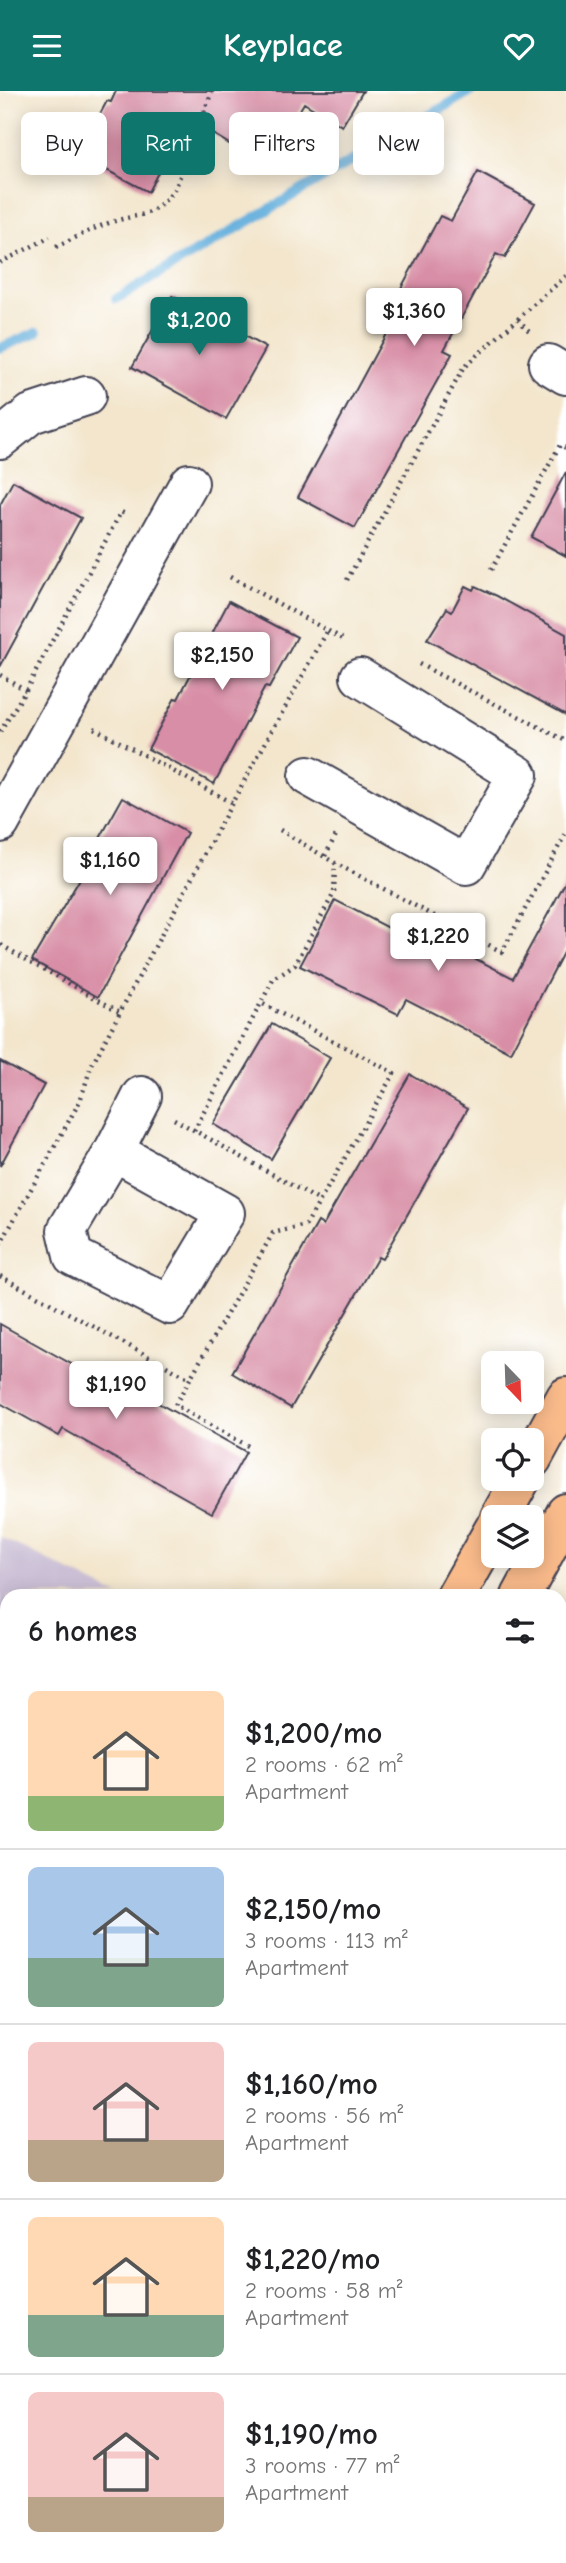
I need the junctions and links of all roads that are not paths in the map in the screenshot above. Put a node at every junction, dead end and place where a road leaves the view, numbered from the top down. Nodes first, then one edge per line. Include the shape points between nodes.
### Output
1 (86, 396) dead end
2 (0, 439) edge
3 (190, 482) dead end
4 (360, 677) dead end
5 (307, 776) dead end
6 (0, 823) edge
7 (152, 1105) road end
8 (114, 1151) dead end
9 (566, 1397) edge
10 (544, 1437) edge
11 (566, 1513) edge
12 (481, 1552) edge
13 (460, 1589) edge
14 (525, 1589) edge

1 - 2 lane via 31,414
3 - 6 lane
4 - 5 lane via 518,775 466,866
7 - 8 lane
9 - 10 main road
11 - 14 main road
12 - 13 main road

